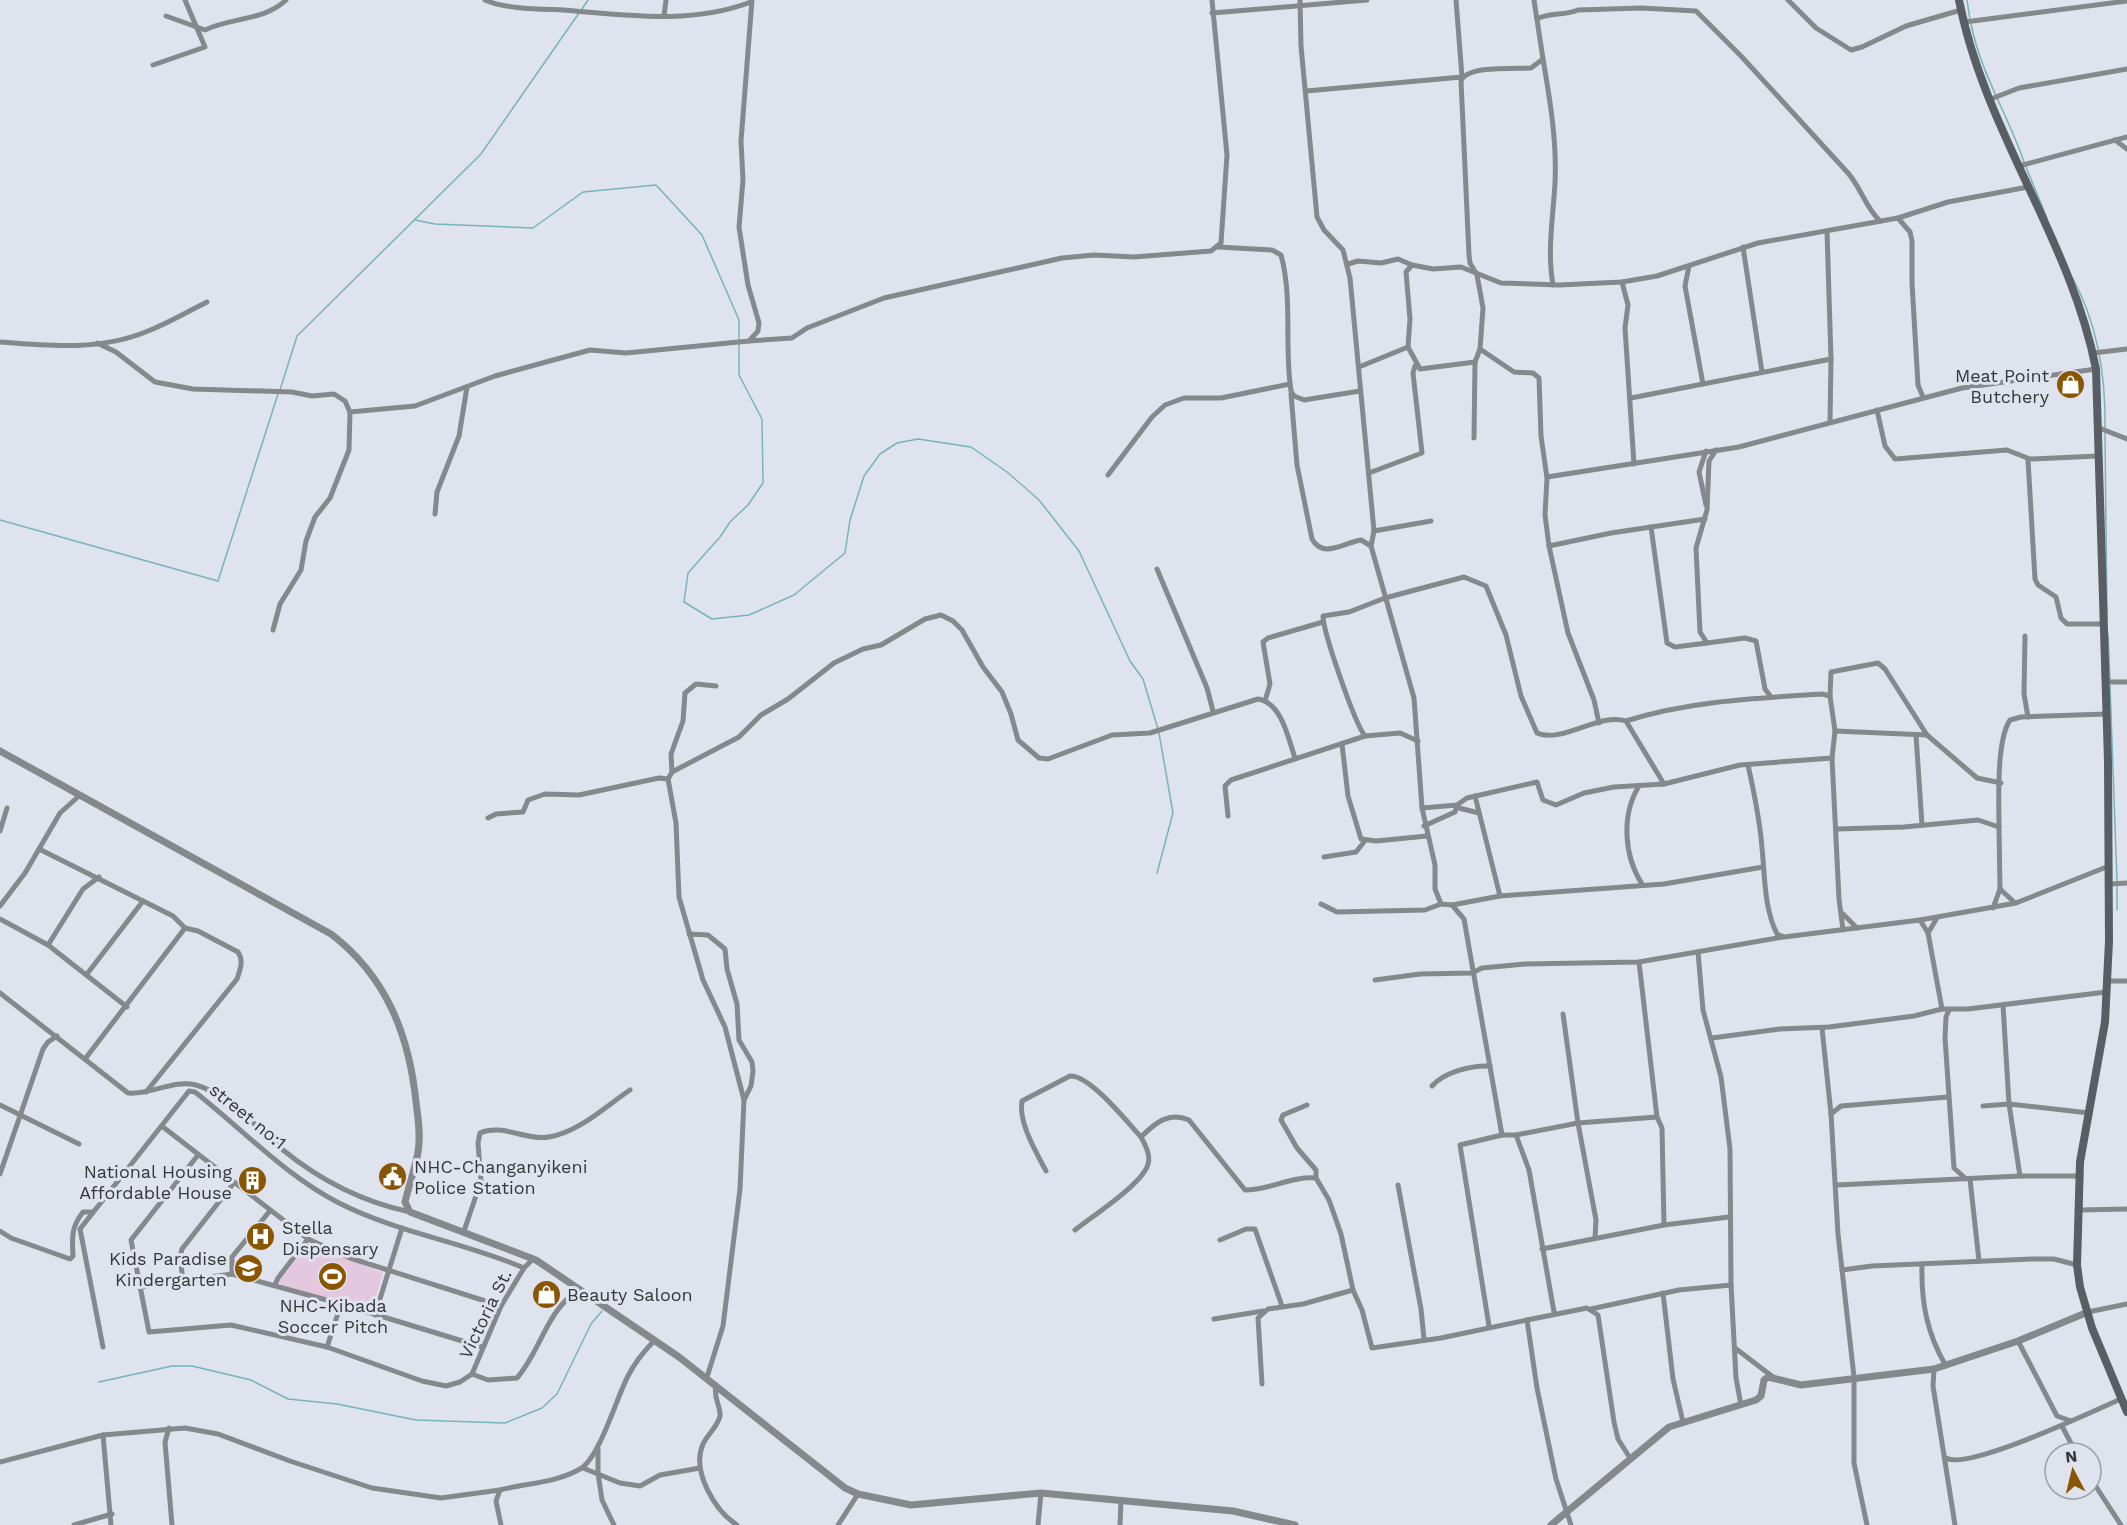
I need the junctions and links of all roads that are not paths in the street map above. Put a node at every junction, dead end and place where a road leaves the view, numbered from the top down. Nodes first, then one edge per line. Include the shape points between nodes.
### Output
1 (185, 0) edge
2 (286, 0) edge
3 (485, 0) edge
4 (666, 0) edge
5 (1212, 0) edge
6 (1366, 0) edge
7 (1456, 0) edge
8 (1788, 0) edge
9 (1959, 0) edge
10 (2072, 0) edge
11 (752, 1) edge
12 (2127, 1) edge
13 (1300, 3) edge
14 (1535, 3) edge
15 (2070, 8) junction
16 (1961, 10) junction
17 (1212, 13) junction
18 (1546, 14) junction
19 (166, 16) dead end
20 (664, 16) junction
21 (1537, 19) junction
22 (1965, 22) junction
23 (194, 25) junction
24 (1543, 58) junction
25 (153, 65) dead end
26 (2127, 69) edge
27 (1462, 77) junction
28 (1306, 91) junction
29 (1991, 99) junction
30 (2127, 137) edge
31 (2115, 140) junction
32 (2127, 149) edge
33 (2019, 166) junction
34 (2028, 187) junction
35 (1898, 218) junction
36 (1880, 221) junction
37 (1827, 231) junction
38 (1218, 247) junction
39 (1743, 247) junction
40 (1469, 255) junction
41 (1348, 264) junction
42 (1412, 265) junction
43 (1689, 266) junction
44 (1461, 267) junction
45 (1477, 275) junction
46 (1622, 282) junction
47 (1553, 285) junction
48 (207, 302) dead end
49 (749, 341) junction
50 (0, 342) edge
51 (97, 343) junction
52 (1408, 347) junction
53 (1479, 349) junction
54 (2127, 349) edge
55 (2093, 353) junction
56 (1831, 359) junction
57 (1475, 362) junction
58 (1415, 366) junction
59 (1359, 367) junction
60 (2096, 369) junction
61 (1762, 372) junction
62 (1290, 384) junction
63 (1703, 384) junction
64 (467, 387) junction
65 (1360, 391) junction
66 (1291, 392) junction
67 (1923, 397) junction
68 (1631, 398) junction
69 (1301, 400) junction
70 (1877, 410) junction
71 (1295, 411) junction
72 (350, 412) junction
73 (1830, 422) junction
74 (2098, 428) junction
75 (1474, 438) dead end
76 (2127, 439) edge
77 (1716, 450) junction
78 (1706, 451) junction
79 (2098, 456) junction
80 (2028, 460) dead end
81 (1634, 464) junction
82 (1369, 473) junction
83 (1108, 475) dead end
84 (1547, 477) junction
85 (1707, 510) junction
86 (435, 514) dead end
87 (1705, 519) junction
88 (1431, 521) dead end
89 (1651, 527) junction
90 (1374, 531) junction
91 (1371, 546) junction
92 (1549, 546) junction
93 (1157, 569) dead end
94 (1385, 598) junction
95 (1323, 619) junction
96 (2103, 624) junction
97 (273, 630) dead end
98 (2025, 636) dead end
99 (1707, 643) junction
100 (2106, 682) junction
101 (2127, 682) edge
102 (716, 686) dead end
103 (1830, 696) junction
104 (1771, 697) junction
105 (1265, 701) junction
106 (1213, 711) junction
107 (2106, 714) junction
108 (2028, 717) junction
109 (1626, 721) junction
110 (1599, 723) junction
111 (1417, 731) junction
112 (1835, 731) junction
113 (1407, 735) junction
114 (1916, 735) junction
115 (1927, 735) junction
116 (1365, 736) junction
117 (1418, 741) junction
118 (1342, 744) junction
119 (0, 751) edge
120 (1295, 758) junction
121 (1832, 758) junction
122 (1748, 765) junction
123 (672, 772) junction
124 (668, 779) junction
125 (2001, 783) junction
126 (1664, 784) junction
127 (1639, 786) junction
128 (80, 795) junction
129 (1475, 796) junction
130 (1458, 807) junction
131 (7, 808) dead end
132 (1422, 808) junction
133 (1479, 813) junction
134 (1228, 816) dead end
135 (488, 818) dead end
136 (1922, 825) junction
137 (1424, 826) junction
138 (1999, 827) junction
139 (1837, 829) junction
140 (0, 831) edge
141 (1426, 836) junction
142 (1364, 842) junction
143 (39, 849) junction
144 (1324, 857) dead end
145 (2109, 866) junction
146 (1763, 867) junction
147 (99, 877) junction
148 (2127, 883) edge
149 (2110, 884) junction
150 (1642, 885) junction
151 (2000, 889) junction
152 (1500, 896) junction
153 (143, 901) junction
154 (2016, 903) junction
155 (1321, 904) dead end
156 (1441, 904) junction
157 (1452, 905) junction
158 (0, 906) edge
159 (1993, 908) junction
160 (1843, 913) junction
161 (1937, 918) junction
162 (0, 919) edge
163 (1920, 920) junction
164 (185, 928) junction
165 (1857, 928) junction
166 (1843, 930) junction
167 (1928, 933) junction
168 (689, 934) junction
169 (1785, 937) junction
170 (48, 945) junction
171 (1698, 952) junction
172 (1639, 962) junction
173 (1472, 973) junction
174 (87, 974) junction
175 (1375, 980) dead end
176 (2107, 981) junction
177 (2127, 981) edge
178 (2106, 992) junction
179 (0, 993) edge
180 (2003, 1005) junction
181 (127, 1007) junction
182 (1942, 1009) junction
183 (1949, 1010) junction
184 (1563, 1014) dead end
185 (1822, 1028) junction
186 (57, 1036) junction
187 (1712, 1038) junction
188 (85, 1059) junction
189 (1490, 1066) junction
190 (1432, 1086) dead end
191 (630, 1090) dead end
192 (146, 1092) junction
193 (1948, 1097) junction
194 (744, 1100) junction
195 (2009, 1104) junction
196 (1307, 1105) dead end
197 (0, 1106) edge
198 (1983, 1106) dead end
199 (2089, 1113) junction
200 (21, 1114) junction
201 (1831, 1114) junction
202 (1657, 1117) junction
203 (1578, 1124) junction
204 (163, 1127) junction
205 (1502, 1135) junction
206 (1515, 1135) junction
207 (1141, 1137) junction
208 (79, 1144) dead end
209 (198, 1155) junction
210 (1954, 1168) junction
211 (1046, 1171) dead end
212 (0, 1174) edge
213 (2019, 1176) junction
214 (2081, 1176) junction
215 (1316, 1178) junction
216 (1967, 1178) junction
217 (1951, 1179) junction
218 (233, 1184) junction
219 (1398, 1185) dead end
220 (1837, 1185) junction
221 (2079, 1209) junction
222 (2127, 1209) edge
223 (92, 1212) junction
224 (269, 1212) junction
225 (410, 1212) junction
226 (1729, 1217) junction
227 (1664, 1225) junction
228 (402, 1228) junction
229 (1075, 1230) dead end
230 (0, 1231) edge
231 (464, 1231) junction
232 (1596, 1238) junction
233 (308, 1239) junction
234 (1220, 1240) dead end
235 (1542, 1249) junction
236 (533, 1259) junction
237 (1979, 1261) junction
238 (1922, 1265) junction
239 (2077, 1265) junction
240 (524, 1268) junction
241 (1842, 1270) junction
242 (388, 1271) junction
243 (232, 1274) junction
244 (183, 1281) junction
245 (275, 1285) junction
246 (1731, 1285) junction
247 (140, 1287) junction
248 (580, 1289) junction
249 (1353, 1290) junction
250 (1663, 1293) junction
251 (341, 1304) junction
252 (2127, 1304) edge
253 (501, 1306) junction
254 (1282, 1306) junction
255 (1591, 1309) junction
256 (1263, 1311) junction
257 (1554, 1312) junction
258 (2088, 1312) junction
259 (375, 1316) junction
260 (1214, 1319) dead end
261 (1527, 1320) junction
262 (1489, 1326) junction
263 (655, 1340) junction
264 (1424, 1340) junction
265 (2018, 1341) junction
266 (103, 1347) dead end
267 (327, 1347) junction
268 (482, 1347) junction
269 (1735, 1348) junction
270 (1946, 1366) junction
271 (1934, 1369) junction
272 (472, 1374) junction
273 (707, 1377) junction
274 (1773, 1377) junction
275 (1854, 1377) junction
276 (1262, 1384) dead end
277 (716, 1385) junction
278 (2121, 1399) junction
279 (1741, 1404) junction
280 (2127, 1412) edge
281 (2071, 1421) junction
282 (1683, 1422) junction
283 (2062, 1426) junction
284 (169, 1428) junction
285 (103, 1436) junction
286 (2070, 1441) edge
287 (598, 1448) junction
288 (1630, 1458) junction
289 (1946, 1458) junction
290 (1957, 1461) junction
291 (0, 1462) edge
292 (583, 1468) junction
293 (700, 1468) junction
294 (1948, 1471) junction
295 (598, 1473) junction
296 (500, 1490) junction
297 (1041, 1493) junction
298 (858, 1494) junction
299 (2103, 1497) edge
300 (1120, 1500) junction
301 (1568, 1511) junction
302 (112, 1514) junction
303 (1273, 1522) edge
304 (74, 1525) edge
305 (111, 1525) edge
306 (172, 1525) edge
307 (501, 1525) edge
308 (614, 1525) edge
309 (737, 1525) edge
310 (838, 1525) edge
311 (1038, 1525) edge
312 (1120, 1525) edge
313 (1295, 1525) edge
314 (1551, 1525) edge
315 (1571, 1525) edge
316 (1867, 1525) edge
317 (1955, 1525) edge
318 (2121, 1525) edge

1 - 23 street
2 - 23 street via 278,8 252,18 205,30
3 - 20 street via 550,10
4 - 20 street
5 - 17 street
6 - 13 street
7 - 27 street
8 - 16 street via 1816,28 1851,50 1906,26
9 - 16 main road
10 - 15 street
11 - 20 street via 705,15
11 - 49 street via 739,227 748,285 759,323 758,331
12 - 15 street
13 - 17 street
13 - 28 street
14 - 18 street
14 - 21 street
15 - 22 street
16 - 22 main road
17 - 38 street via 1227,155
18 - 21 street
18 - 36 street via 1641,8 1696,11 1848,173
19 - 23 street
21 - 24 street
22 - 29 main road
23 - 25 street via 205,47
24 - 27 street via 1531,68 1477,71
24 - 47 street via 1555,132 1549,258
26 - 29 street via 2025,86
27 - 28 street
27 - 40 street
28 - 41 street via 1317,217 1343,250
29 - 33 main road
30 - 31 street
31 - 32 street
31 - 33 street
33 - 34 main road
34 - 35 street via 1948,201
34 - 55 main road via 2079,306
35 - 36 street
35 - 67 street via 1912,241 1918,385
36 - 37 street
37 - 39 street
37 - 56 street
38 - 49 street via 1155,256 1062,258 884,298 807,328 792,338
38 - 62 street via 1272,250 1281,255
39 - 43 street
39 - 61 street
40 - 44 street
40 - 45 street
41 - 42 street via 1398,259
41 - 59 street
42 - 44 street via 1433,269
42 - 52 street via 1406,272
43 - 46 street
43 - 63 street via 1686,286
44 - 45 street
45 - 47 street via 1501,283
45 - 53 street via 1483,315
46 - 47 street
46 - 68 street via 1628,305 1625,328
48 - 51 street via 147,332
49 - 64 street via 663,351 590,350
50 - 51 street via 50,346
51 - 72 street via 116,352 155,382 193,389 334,394 345,401
52 - 58 street
52 - 59 street
53 - 57 street
53 - 84 street via 1514,372 1538,374
54 - 55 street
55 - 60 main road
56 - 61 street
56 - 73 street
57 - 58 street via 1425,369
57 - 75 street
58 - 82 street via 1422,453
59 - 65 street
60 - 67 street
60 - 74 main road
61 - 63 street
62 - 66 street
62 - 83 street via 1221,398 1184,398 1165,405
63 - 68 street
64 - 72 street via 415,406
64 - 86 street via 459,436 437,492
65 - 69 street
65 - 82 street
66 - 69 street
66 - 71 street
67 - 70 street
68 - 81 street
69 - 71 street
70 - 73 street
70 - 79 street via 1885,446 1895,459 2007,450 2030,459
71 - 91 street via 1297,465 1316,547 1325,550 1361,540
72 - 97 street via 349,450 330,498 315,518 301,570 280,604
73 - 77 street
74 - 76 street
74 - 79 main road
77 - 78 street
77 - 85 street via 1709,461
78 - 81 street
78 - 85 street via 1699,472
79 - 96 main road
80 - 96 street via 2035,579 2056,597 2061,618 2067,624
81 - 84 street
82 - 90 street
84 - 92 street via 1545,515
85 - 87 street
87 - 89 street
87 - 99 street via 1695,555 1700,632
88 - 90 street
89 - 92 street
89 - 99 street via 1667,644 1675,647
90 - 91 street
91 - 94 street
92 - 110 street via 1568,633
93 - 106 street via 1207,687
94 - 95 street
94 - 110 street via 1464,577 1486,586 1537,733 1553,735
94 - 111 street via 1414,698
95 - 105 street via 1263,642 1270,684
95 - 116 street via 1352,712
96 - 100 main road
98 - 108 street via 2024,694
99 - 104 street via 1745,638 1756,641 1765,689
100 - 101 street
100 - 107 main road
102 - 123 street via 696,684 685,693 683,721 671,754
103 - 104 street
103 - 112 street
103 - 115 street via 1831,672 1835,669 1878,663
104 - 109 street via 1670,710
105 - 106 street via 1258,699
105 - 120 street via 1284,726
106 - 123 street via 1150,733 1112,735 1041,759 1016,737 1002,692 962,630 941,615 834,663 761,715 739,737
107 - 108 street
107 - 145 main road
108 - 125 street via 2016,718 2007,725
109 - 110 street via 1619,718
109 - 126 street
111 - 113 street
111 - 117 street
112 - 114 street
112 - 121 street
113 - 116 street
113 - 117 street
114 - 115 street
114 - 136 street
115 - 125 street via 1977,778
116 - 118 street
117 - 132 street
118 - 120 street
118 - 142 street via 1354,823
119 - 128 street
120 - 134 street via 1231,780 1225,786
121 - 122 street
121 - 139 street
122 - 126 street
122 - 146 street
123 - 124 street
124 - 135 street via 579,795 538,795 528,800 523,812
124 - 168 street via 676,823 679,897
125 - 138 street
126 - 127 street
127 - 129 street via 1584,793 1556,805 1543,800 1537,782
127 - 150 street via 1629,804 1627,829 1634,868
128 - 143 street via 60,813
128 - 225 street via 331,934 365,965 397,1018 412,1066 419,1138 405,1202
129 - 130 street
129 - 133 street
130 - 132 street
130 - 133 street
130 - 137 street
131 - 140 street
132 - 137 street
133 - 152 street
136 - 138 street via 1978,820
136 - 139 street
137 - 141 street
138 - 151 street
139 - 160 street
141 - 142 street
141 - 156 street
142 - 144 street via 1356,852
143 - 147 street
143 - 158 street
145 - 149 main road
145 - 154 street
146 - 150 street
146 - 169 street via 1773,926 1777,934
147 - 153 street
147 - 170 street via 83,889
148 - 149 street
149 - 176 main road
150 - 152 street
151 - 154 street
151 - 159 street
152 - 157 street
153 - 164 street via 173,916
153 - 174 street
154 - 159 street
155 - 156 street via 1337,912 1425,910
156 - 157 street
157 - 173 street via 1464,919
159 - 161 street
160 - 165 street
160 - 166 street
161 - 163 street
161 - 167 street
162 - 170 street
163 - 165 street
163 - 167 street
164 - 181 street
164 - 192 street via 238,952 241,966 237,979
165 - 166 street
166 - 169 street
167 - 182 street
168 - 194 street via 706,987 723,1022
168 - 194 street via 708,936 725,949 740,1040 752,1062 751,1086
169 - 171 street
170 - 174 street
171 - 172 street
171 - 187 street via 1703,1010
172 - 173 street via 1525,964 1482,968
172 - 202 street
173 - 175 street
173 - 189 street
174 - 181 street
176 - 177 street
176 - 178 main road
178 - 180 street
178 - 199 main road
179 - 186 street
180 - 183 street
180 - 195 street
181 - 188 street
182 - 183 street
182 - 185 street
183 - 193 street via 1945,1038
184 - 203 street
185 - 187 street
185 - 201 street
186 - 188 street
186 - 200 street via 43,1049
187 - 226 street via 1730,1149
188 - 192 street via 128,1093
189 - 190 street via 1443,1077
189 - 205 street
191 - 231 street via 595,1115 551,1137 534,1138 499,1130 480,1133 481,1181
192 - 225 street via 186,1083 198,1086 231,1103 278,1146 347,1192 378,1205
193 - 201 street via 1840,1106
193 - 210 street
194 - 273 street via 738,1210 724,1317
195 - 198 street
195 - 199 street
195 - 213 street
196 - 215 street via 1283,1115 1281,1120 1316,1170
197 - 200 street
199 - 214 main road
200 - 208 street
200 - 212 street
201 - 220 street
202 - 203 street
202 - 227 street via 1662,1128
203 - 206 street
203 - 232 street
204 - 209 street
204 - 223 street, street no:1
204 - 228 street, street no:1 via 185,1094 192,1091 314,1187 364,1215
205 - 206 street
205 - 262 street via 1460,1145
206 - 235 street via 1529,1170
207 - 211 street via 1104,1097 1086,1082 1070,1076 1022,1101 1026,1126
207 - 215 street via 1155,1123 1182,1117 1209,1142 1245,1190 1264,1189 1299,1177
207 - 229 street via 1149,1157 1145,1171
209 - 218 street
209 - 247 street via 131,1240
210 - 216 street
210 - 217 street
213 - 214 street
213 - 216 street
214 - 221 main road
215 - 249 street via 1341,1234
216 - 217 street
216 - 237 street
217 - 220 street
218 - 224 street
218 - 244 street via 182,1249
219 - 264 street
220 - 241 street
221 - 222 street
221 - 239 main road
223 - 230 street via 82,1212 72,1228 70,1260
223 - 266 street, street no:1 via 80,1229
224 - 233 street
224 - 243 street via 232,1257
225 - 231 street
226 - 227 street
226 - 246 street
227 - 232 street
228 - 240 street, street no:1
228 - 242 street
231 - 236 street
232 - 235 street
233 - 242 street
233 - 245 street
234 - 254 street via 1255,1229
235 - 257 street
236 - 240 street, Victoria St.
236 - 248 street
237 - 238 street
237 - 239 street via 2047,1259
238 - 241 street
238 - 270 street via 1924,1316
239 - 258 main road
240 - 253 street, Victoria St.
241 - 275 street
242 - 253 street
242 - 259 street
243 - 244 street
243 - 245 street
244 - 247 street
245 - 251 street
246 - 250 street
246 - 269 street
247 - 267 street, Victoria St. via 149,1332 231,1325
248 - 263 street
248 - 272 street via 550,1318 517,1378 488,1380
249 - 254 street
249 - 264 street via 1372,1348
250 - 255 street
250 - 282 street via 1673,1379
251 - 259 street
251 - 267 street
252 - 258 street
253 - 268 street, Victoria St.
254 - 256 street
255 - 257 street
255 - 288 street via 1598,1315 1618,1438
256 - 260 street
256 - 276 street via 1258,1318
257 - 261 street
258 - 265 street
258 - 278 main road
259 - 268 street
261 - 262 street
261 - 301 street via 1554,1467
262 - 264 street
263 - 273 street
263 - 287 street via 628,1376
265 - 270 street
265 - 281 street via 2057,1416
267 - 272 street, Victoria St. via 437,1384 456,1383
268 - 272 street, Victoria St.
269 - 274 street
269 - 279 street
270 - 271 street
271 - 275 street
271 - 289 street via 1934,1392
273 - 277 street
274 - 275 street via 1792,1385
274 - 279 street via 1764,1380 1761,1396
275 - 316 street via 1854,1463
277 - 293 street via 714,1398 719,1420 702,1446
277 - 298 street via 829,1477
278 - 280 main road
278 - 281 street
279 - 282 street
281 - 283 street
282 - 288 street via 1661,1433
283 - 286 street
283 - 290 street
284 - 285 street
284 - 296 street via 218,1434 363,1486 454,1498
284 - 306 street via 166,1453
285 - 291 street
285 - 302 street
287 - 292 street
287 - 295 street
288 - 301 street
289 - 290 street
289 - 294 street
290 - 294 street
292 - 295 street
292 - 296 street via 546,1481
293 - 295 street via 660,1475 640,1486 620,1483
293 - 309 street via 718,1510
294 - 317 street
295 - 308 street via 602,1500
296 - 307 street via 496,1501
297 - 298 street via 926,1505
297 - 300 street
297 - 311 street
298 - 310 street
299 - 318 street
300 - 303 street via 1223,1510
300 - 312 street
301 - 314 street
301 - 315 street
302 - 304 street
302 - 305 street
303 - 313 street

